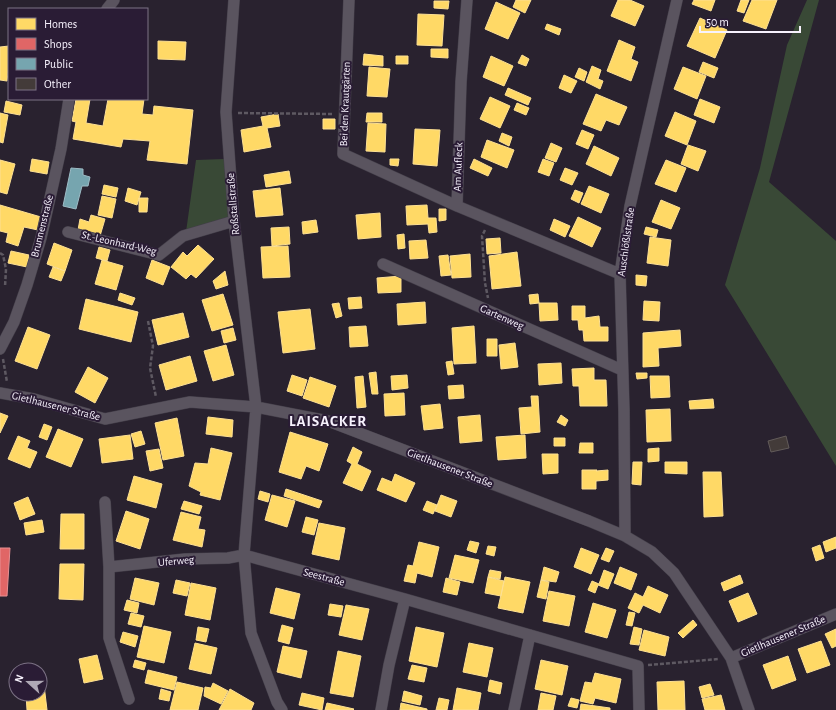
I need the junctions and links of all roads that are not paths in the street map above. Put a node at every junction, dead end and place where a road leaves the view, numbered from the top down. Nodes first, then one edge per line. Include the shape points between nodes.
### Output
1 (114, 0) edge
2 (234, 0) edge
3 (349, 0) edge
4 (467, 0) edge
5 (677, 0) edge
6 (108, 8) edge
7 (69, 100) edge
8 (457, 206) junction
9 (234, 221) junction
10 (68, 232) dead end
11 (382, 264) dead end
12 (620, 274) junction
13 (1, 348) edge
14 (622, 370) junction
15 (4, 394) edge
16 (256, 407) junction
17 (105, 502) dead end
18 (625, 536) junction
19 (244, 555) junction
20 (109, 567) junction
21 (405, 599) junction
22 (836, 614) edge
23 (530, 635) junction
24 (731, 658) junction
25 (129, 699) dead end
26 (282, 710) edge
27 (381, 710) edge
28 (514, 710) edge
29 (639, 710) edge
30 (749, 710) edge

1 - 6 street
2 - 9 street, Roßstallstraße via 226,112
3 - 8 street, Bei den Krautgärten via 343,154
4 - 8 street, Am Aufleck via 461,82
5 - 12 street, Auschlößlstraße via 630,206
7 - 13 street, Brunnenstraße via 61,149 40,238 14,322
8 - 12 street, Am Aufleck
9 - 10 street, St.-Leonhard-Weg via 183,236 159,255
9 - 16 street, Roßstallstraße
11 - 14 street, Gartenweg
12 - 14 street, Auschlößlstraße
14 - 18 street, Auschlößlstraße
15 - 16 street, Gietlhausener Straße via 34,399 105,419 190,402
16 - 18 street, Gietlhausener Straße via 328,421
16 - 19 street
17 - 20 street
18 - 24 street, Gietlhausener Straße via 652,552 674,573
19 - 20 street, Uferweg
19 - 21 street, Seestraße
19 - 26 street via 251,633
20 - 25 street via 110,638
21 - 23 street, Seestraße
21 - 27 street
22 - 24 street, Gietlhausener Straße
23 - 28 street
23 - 29 street, Seestraße via 638,666
24 - 30 street

